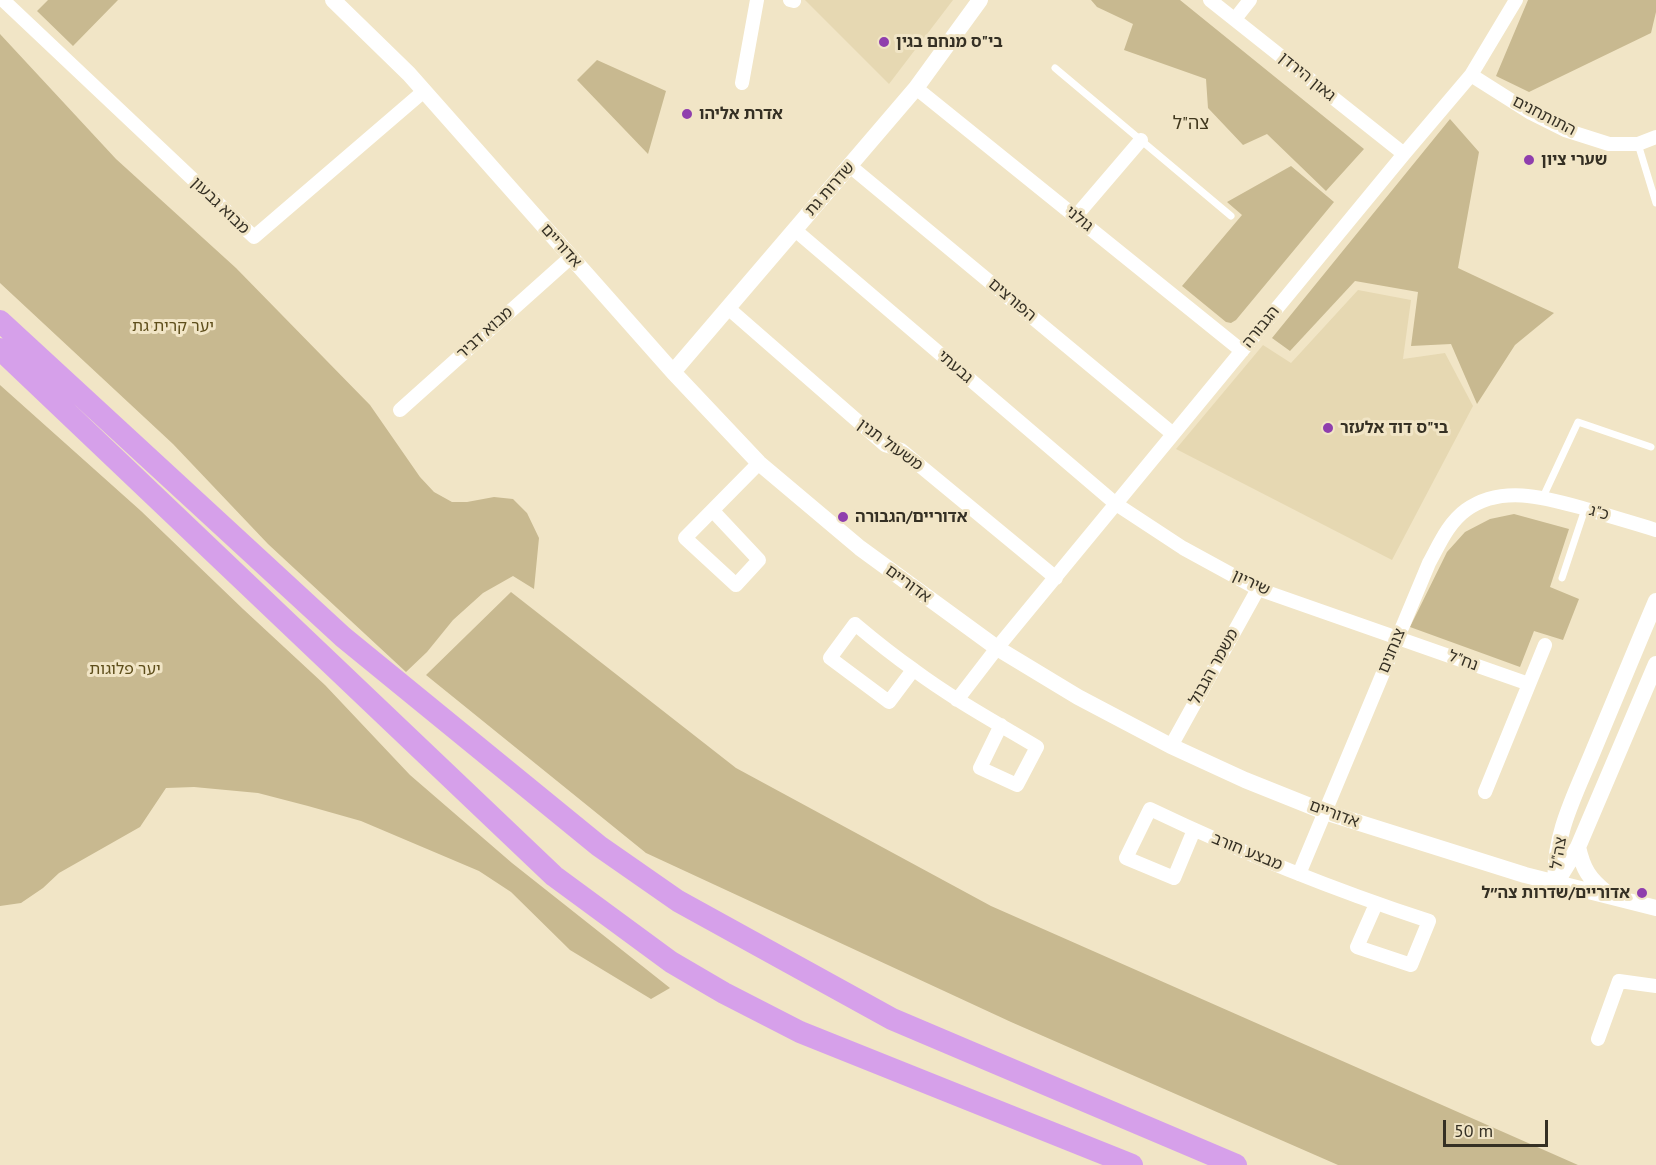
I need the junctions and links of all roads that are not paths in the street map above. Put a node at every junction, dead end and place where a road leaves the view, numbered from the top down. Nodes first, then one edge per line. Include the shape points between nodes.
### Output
1 (3, 0) edge
2 (333, 0) edge
3 (758, 0) edge
4 (981, 0) edge
5 (1210, 0) edge
6 (1250, 0) edge
7 (1516, 0) edge
8 (1235, 19) junction
9 (1055, 68) dead end
10 (1472, 75) junction
11 (742, 83) dead end
12 (916, 88) junction
13 (424, 91) junction
14 (1656, 137) edge
15 (1141, 140) junction
16 (1638, 144) junction
17 (1404, 154) junction
18 (850, 166) junction
19 (1656, 203) edge
20 (1076, 216) junction
21 (1231, 216) dead end
22 (795, 230) junction
23 (571, 257) junction
24 (728, 308) junction
25 (0, 321) edge
26 (0, 349) edge
27 (1242, 351) junction
28 (673, 372) junction
29 (400, 410) dead end
30 (1173, 434) junction
31 (1651, 447) dead end
32 (759, 463) junction
33 (1543, 497) junction
34 (1116, 504) junction
35 (1585, 509) junction
36 (713, 511) junction
37 (1656, 530) edge
38 (1056, 578) junction
39 (1562, 578) dead end
40 (1258, 589) junction
41 (1656, 601) edge
42 (1397, 638) junction
43 (1545, 645) dead end
44 (997, 648) junction
45 (1656, 664) edge
46 (913, 670) junction
47 (1529, 684) junction
48 (957, 700) junction
49 (1001, 725) junction
50 (1171, 746) junction
51 (1485, 792) dead end
52 (1325, 812) junction
53 (1194, 830) junction
54 (1557, 844) junction
55 (1578, 847) junction
56 (1299, 873) junction
57 (1526, 875) junction
58 (1556, 883) junction
59 (1610, 895) junction
60 (1376, 904) junction
61 (1656, 908) edge
62 (1656, 986) edge
63 (1598, 1039) dead end
64 (1132, 1165) edge
65 (1236, 1165) edge

1 - 13 street, מבוא גבעון via 254,237
2 - 13 street, אדוריים
3 - 11 street
4 - 12 street, שדרות גת
5 - 8 street, גאון הירדן
6 - 8 street
7 - 10 street, הגבורה
8 - 17 street, גאון הירדן
9 - 15 lane
10 - 16 street, התותחנים via 1565,130 1609,144
10 - 17 street, הגבורה
12 - 18 street, שדרות גת
12 - 20 street, גולני
13 - 23 street, אדוריים
14 - 16 street, התותחנים
15 - 20 street
15 - 21 lane
16 - 19 lane
17 - 27 street, הגבורה
18 - 22 street, שדרות גת
18 - 30 street, הפורצים
20 - 27 street, גולני
22 - 24 street, שדרות גת
22 - 34 street, גבעתי
23 - 28 street, אדוריים
23 - 29 street, מבוא דביר
24 - 28 street, שדרות גת
24 - 38 street, משעול תנין via 885,445 901,450
25 - 65 highway via 343,637 599,846 678,901 892,1019
26 - 64 highway via 554,876 670,962 800,1032
27 - 30 street, הגבורה
28 - 32 street, אדוריים
30 - 34 street, הגבורה
31 - 33 lane via 1578,422
32 - 36 street
32 - 44 street, אדוריים via 860,548
33 - 35 street, כ"ג
33 - 42 street, צנחנים via 1498,497 1464,511 1448,529 1429,563
34 - 38 street, הגבורה
34 - 40 street, שיריון via 1183,548
35 - 37 street, כ"ג
35 - 39 lane
36 - 36 street via 759,560 736,585 685,538
38 - 44 street, הגבורה
40 - 42 street, שיריון
40 - 50 street, משמר הגבול
41 - 54 street, צה"ל
42 - 47 street, נח"ל
42 - 52 street, צנחנים
43 - 47 street
44 - 48 street, הגבורה
44 - 50 street, אדוריים
45 - 55 street, צה"ל
46 - 46 street via 855,624 830,658 889,702
46 - 48 street
47 - 51 street
48 - 49 street
49 - 49 street via 980,768 1017,785 1037,747
50 - 52 street, אדוריים
52 - 56 street, צנחנים
52 - 57 street, אדוריים
53 - 53 street, מבצע חורב via 1150,809 1126,858 1174,878
53 - 56 street, מבצע חורב
54 - 57 street via 1548,859
54 - 58 street, צה"ל
55 - 58 street, צה"ל
55 - 59 street via 1589,876
56 - 60 street, מבצע חורב
57 - 58 street, אדוריים
58 - 59 street, אדוריים
59 - 61 street, אדוריים
60 - 60 street, מבצע חורב via 1357,947 1411,965 1429,921
62 - 63 street via 1619,981

